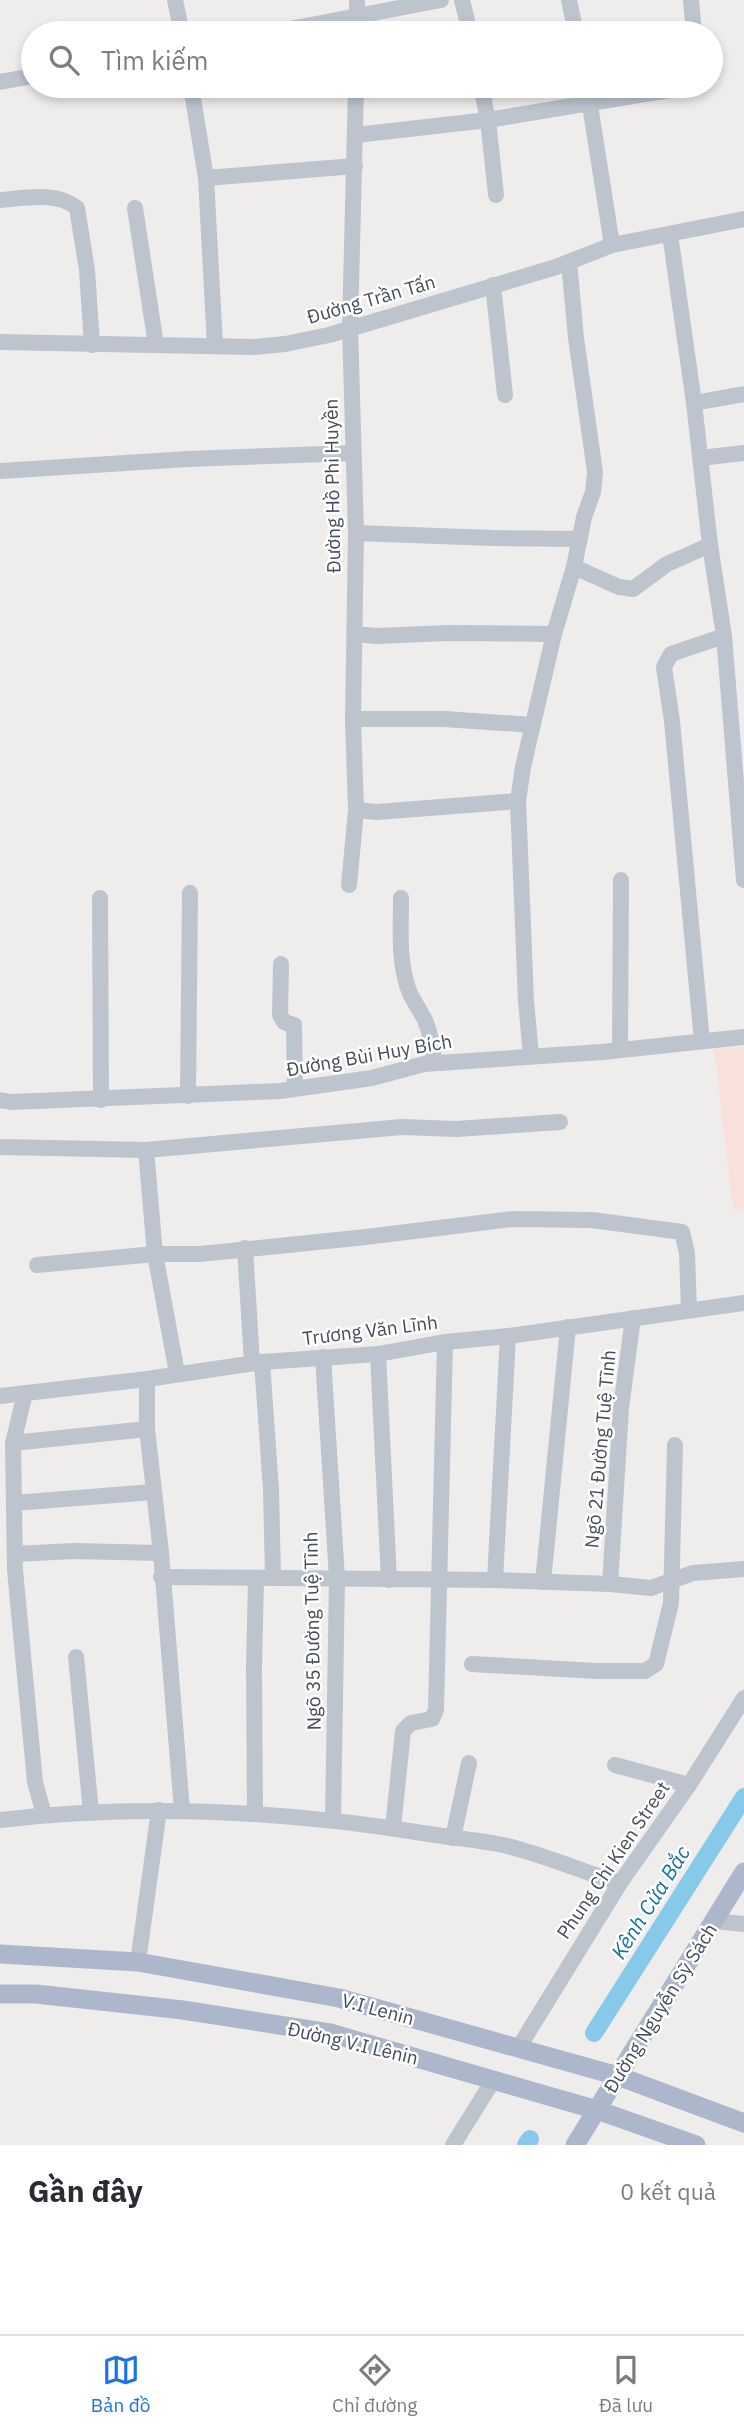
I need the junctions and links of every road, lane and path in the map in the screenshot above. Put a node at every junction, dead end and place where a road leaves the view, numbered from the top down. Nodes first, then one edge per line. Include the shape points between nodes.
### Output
1 (175, 0) edge
2 (358, 0) edge
3 (441, 0) edge
4 (463, 0) edge
5 (569, 0) edge
6 (691, 0) edge
7 (179, 21) edge
8 (357, 21) edge
9 (373, 21) edge
10 (467, 21) edge
11 (573, 21) edge
12 (693, 21) edge
13 (21, 78) edge
14 (0, 82) edge
15 (193, 98) edge
16 (356, 98) edge
17 (483, 98) edge
18 (589, 98) edge
19 (621, 98) edge
20 (590, 103) junction
21 (488, 120) junction
22 (356, 135) junction
23 (355, 166) junction
24 (206, 178) junction
25 (496, 195) dead end
26 (0, 200) edge
27 (135, 208) dead end
28 (744, 219) edge
29 (670, 234) junction
30 (612, 245) junction
31 (569, 262) junction
32 (493, 285) junction
33 (350, 327) junction
34 (0, 342) edge
35 (92, 345) junction
36 (156, 345) junction
37 (215, 345) junction
38 (744, 394) edge
39 (505, 395) dead end
40 (694, 403) junction
41 (352, 453) junction
42 (744, 453) edge
43 (700, 458) junction
44 (0, 471) edge
45 (356, 534) junction
46 (580, 538) junction
47 (709, 545) junction
48 (574, 567) junction
49 (355, 634) junction
50 (554, 634) junction
51 (724, 636) junction
52 (736, 687) edge
53 (353, 719) junction
54 (533, 725) junction
55 (519, 801) junction
56 (356, 810) junction
57 (621, 880) dead end
58 (744, 880) edge
59 (349, 885) dead end
60 (190, 893) dead end
61 (100, 898) dead end
62 (401, 898) dead end
63 (281, 964) dead end
64 (744, 1037) edge
65 (702, 1041) junction
66 (620, 1050) junction
67 (531, 1056) junction
68 (434, 1063) junction
69 (295, 1088) junction
70 (188, 1096) junction
71 (0, 1100) edge
72 (101, 1100) junction
73 (561, 1122) dead end
74 (0, 1146) edge
75 (146, 1150) junction
76 (245, 1248) junction
77 (155, 1254) junction
78 (37, 1265) dead end
79 (744, 1303) edge
80 (690, 1310) junction
81 (633, 1318) junction
82 (568, 1328) junction
83 (508, 1336) junction
84 (445, 1342) junction
85 (378, 1354) junction
86 (323, 1357) junction
87 (257, 1363) junction
88 (177, 1373) junction
89 (147, 1379) junction
90 (25, 1393) junction
91 (0, 1396) edge
92 (147, 1429) junction
93 (13, 1443) junction
94 (675, 1445) dead end
95 (153, 1492) junction
96 (14, 1503) junction
97 (161, 1553) junction
98 (15, 1554) junction
99 (744, 1569) edge
100 (162, 1577) junction
101 (273, 1578) junction
102 (337, 1578) junction
103 (440, 1578) junction
104 (256, 1579) junction
105 (389, 1580) junction
106 (495, 1580) junction
107 (672, 1580) junction
108 (543, 1582) junction
109 (610, 1584) junction
110 (76, 1657) dead end
111 (472, 1664) dead end
112 (744, 1698) edge
113 (469, 1763) dead end
114 (615, 1765) dead end
115 (689, 1785) junction
116 (159, 1810) junction
117 (182, 1810) junction
118 (92, 1812) junction
119 (255, 1814) junction
120 (44, 1815) junction
121 (0, 1820) edge
122 (333, 1820) junction
123 (393, 1828) junction
124 (453, 1838) junction
125 (744, 1872) edge
126 (620, 1882) junction
127 (713, 1921) junction
128 (744, 1924) edge
129 (0, 1954) edge
130 (138, 1962) junction
131 (0, 1994) edge
132 (519, 2047) junction
133 (618, 2076) junction
134 (495, 2079) junction
135 (597, 2110) junction
136 (744, 2123) edge
137 (453, 2145) edge
138 (575, 2145) edge
139 (696, 2145) edge

1 - 7 street
2 - 8 street
3 - 9 street
4 - 10 street
5 - 11 street
6 - 12 street
13 - 14 street
15 - 24 street
16 - 22 street, Đường Hồ Phi Huyền
17 - 21 street
18 - 20 street
19 - 20 street
20 - 21 street
20 - 30 street
21 - 22 street
21 - 25 street
22 - 23 street, Đường Hồ Phi Huyền
23 - 24 street
23 - 33 street, Đường Hồ Phi Huyền
24 - 37 street
26 - 35 street via 57,198 77,208
27 - 36 street
28 - 29 street, Đường Trần Tấn
29 - 30 street, Đường Trần Tấn
29 - 40 street
30 - 31 street, Đường Trần Tấn
31 - 32 street, Đường Trần Tấn
31 - 46 street via 594,460 593,492
32 - 33 street, Đường Trần Tấn
32 - 39 street
33 - 37 street, Đường Trần Tấn via 285,344
33 - 41 street, Đường Hồ Phi Huyền
34 - 35 street, Đường Trần Tấn
35 - 36 street, Đường Trần Tấn
36 - 37 street, Đường Trần Tấn
38 - 40 street
40 - 43 street
41 - 44 street
41 - 45 street, Đường Hồ Phi Huyền
42 - 43 street
43 - 47 street
45 - 46 street
45 - 49 street, Đường Hồ Phi Huyền
46 - 48 street
47 - 48 street via 667,564 634,589
47 - 51 street
48 - 50 street
49 - 50 street
49 - 53 street, Đường Hồ Phi Huyền
50 - 54 street
51 - 52 street
51 - 65 street via 671,654 664,667
52 - 58 street
53 - 54 street
53 - 56 street, Đường Hồ Phi Huyền
54 - 55 street
55 - 56 street
55 - 67 street
56 - 59 street, Đường Hồ Phi Huyền
57 - 66 street
60 - 70 street
61 - 72 street
62 - 68 street via 404,975 432,1040
63 - 69 street via 280,1015 284,1022 294,1024
64 - 65 street, Đường Bùi Huy Bích
65 - 66 street, Đường Bùi Huy Bích
66 - 67 street, Đường Bùi Huy Bích
67 - 68 street, Đường Bùi Huy Bích
68 - 69 street, Đường Bùi Huy Bích via 349,1082
69 - 70 street, Đường Bùi Huy Bích
70 - 72 street, Đường Bùi Huy Bích
71 - 72 street, Đường Bùi Huy Bích
73 - 75 street via 456,1129 402,1127
74 - 75 street
75 - 77 street
76 - 77 street
76 - 80 street via 512,1219 592,1220 672,1229 682,1232 686,1241
76 - 87 street
77 - 78 street
77 - 88 street
79 - 80 street, Trương Văn Lĩnh
80 - 81 street, Trương Văn Lĩnh
81 - 82 street, Trương Văn Lĩnh
81 - 109 street, Ngõ 21 Đường Tuệ Tĩnh via 621,1408
82 - 83 street, Trương Văn Lĩnh
82 - 108 street
83 - 84 street, Trương Văn Lĩnh
83 - 106 street
84 - 85 street, Trương Văn Lĩnh
84 - 103 street
85 - 86 street, Trương Văn Lĩnh
85 - 105 street
86 - 87 street, Trương Văn Lĩnh
86 - 102 street, Ngõ 35 Đường Tuệ Tĩnh
87 - 88 street, Trương Văn Lĩnh
87 - 101 street via 271,1490
88 - 89 street, Trương Văn Lĩnh
89 - 90 street, Trương Văn Lĩnh
89 - 92 street
90 - 91 street, Trương Văn Lĩnh
90 - 93 street
92 - 93 street
92 - 95 street
93 - 96 street
94 - 107 street
95 - 96 street
95 - 97 street
96 - 98 street
97 - 98 street
97 - 100 street
98 - 120 street via 35,1782
99 - 107 street via 707,1570
100 - 104 street
100 - 117 street
101 - 102 street
101 - 104 street
102 - 105 street
102 - 122 street, Ngõ 35 Đường Tuệ Tĩnh
103 - 105 street
103 - 106 street
103 - 123 street via 436,1710 432,1719 411,1723 402,1731
104 - 119 street
106 - 108 street
107 - 109 street via 652,1588
107 - 111 street via 661,1651 656,1664 645,1671
108 - 109 street
110 - 118 street
112 - 115 street, Phung Chi Kien Street
113 - 124 street
114 - 115 street
115 - 126 street, Phung Chi Kien Street
116 - 117 street
116 - 118 street
116 - 130 street
117 - 119 street
118 - 120 street
119 - 122 street
120 - 121 street
122 - 123 street
123 - 124 street
124 - 126 street via 501,1844
125 - 127 main road, Đường Nguyễn Sỹ Sách
126 - 132 street, Phung Chi Kien Street
127 - 128 street
127 - 133 main road, Đường Nguyễn Sỹ Sách
129 - 130 main road, V.I Lenin
130 - 132 main road, V.I Lenin via 339,1997
131 - 134 main road, Đường V.I Lênin via 183,2010 330,2034
132 - 133 main road, V.I Lenin
133 - 135 main road, Đường Nguyễn Sỹ Sách
133 - 136 main road, V.I Lenin
134 - 135 main road, Đường V.I Lênin
134 - 137 street
135 - 138 main road, Đường Nguyễn Sỹ Sách
135 - 139 main road, Đường V.I Lênin

